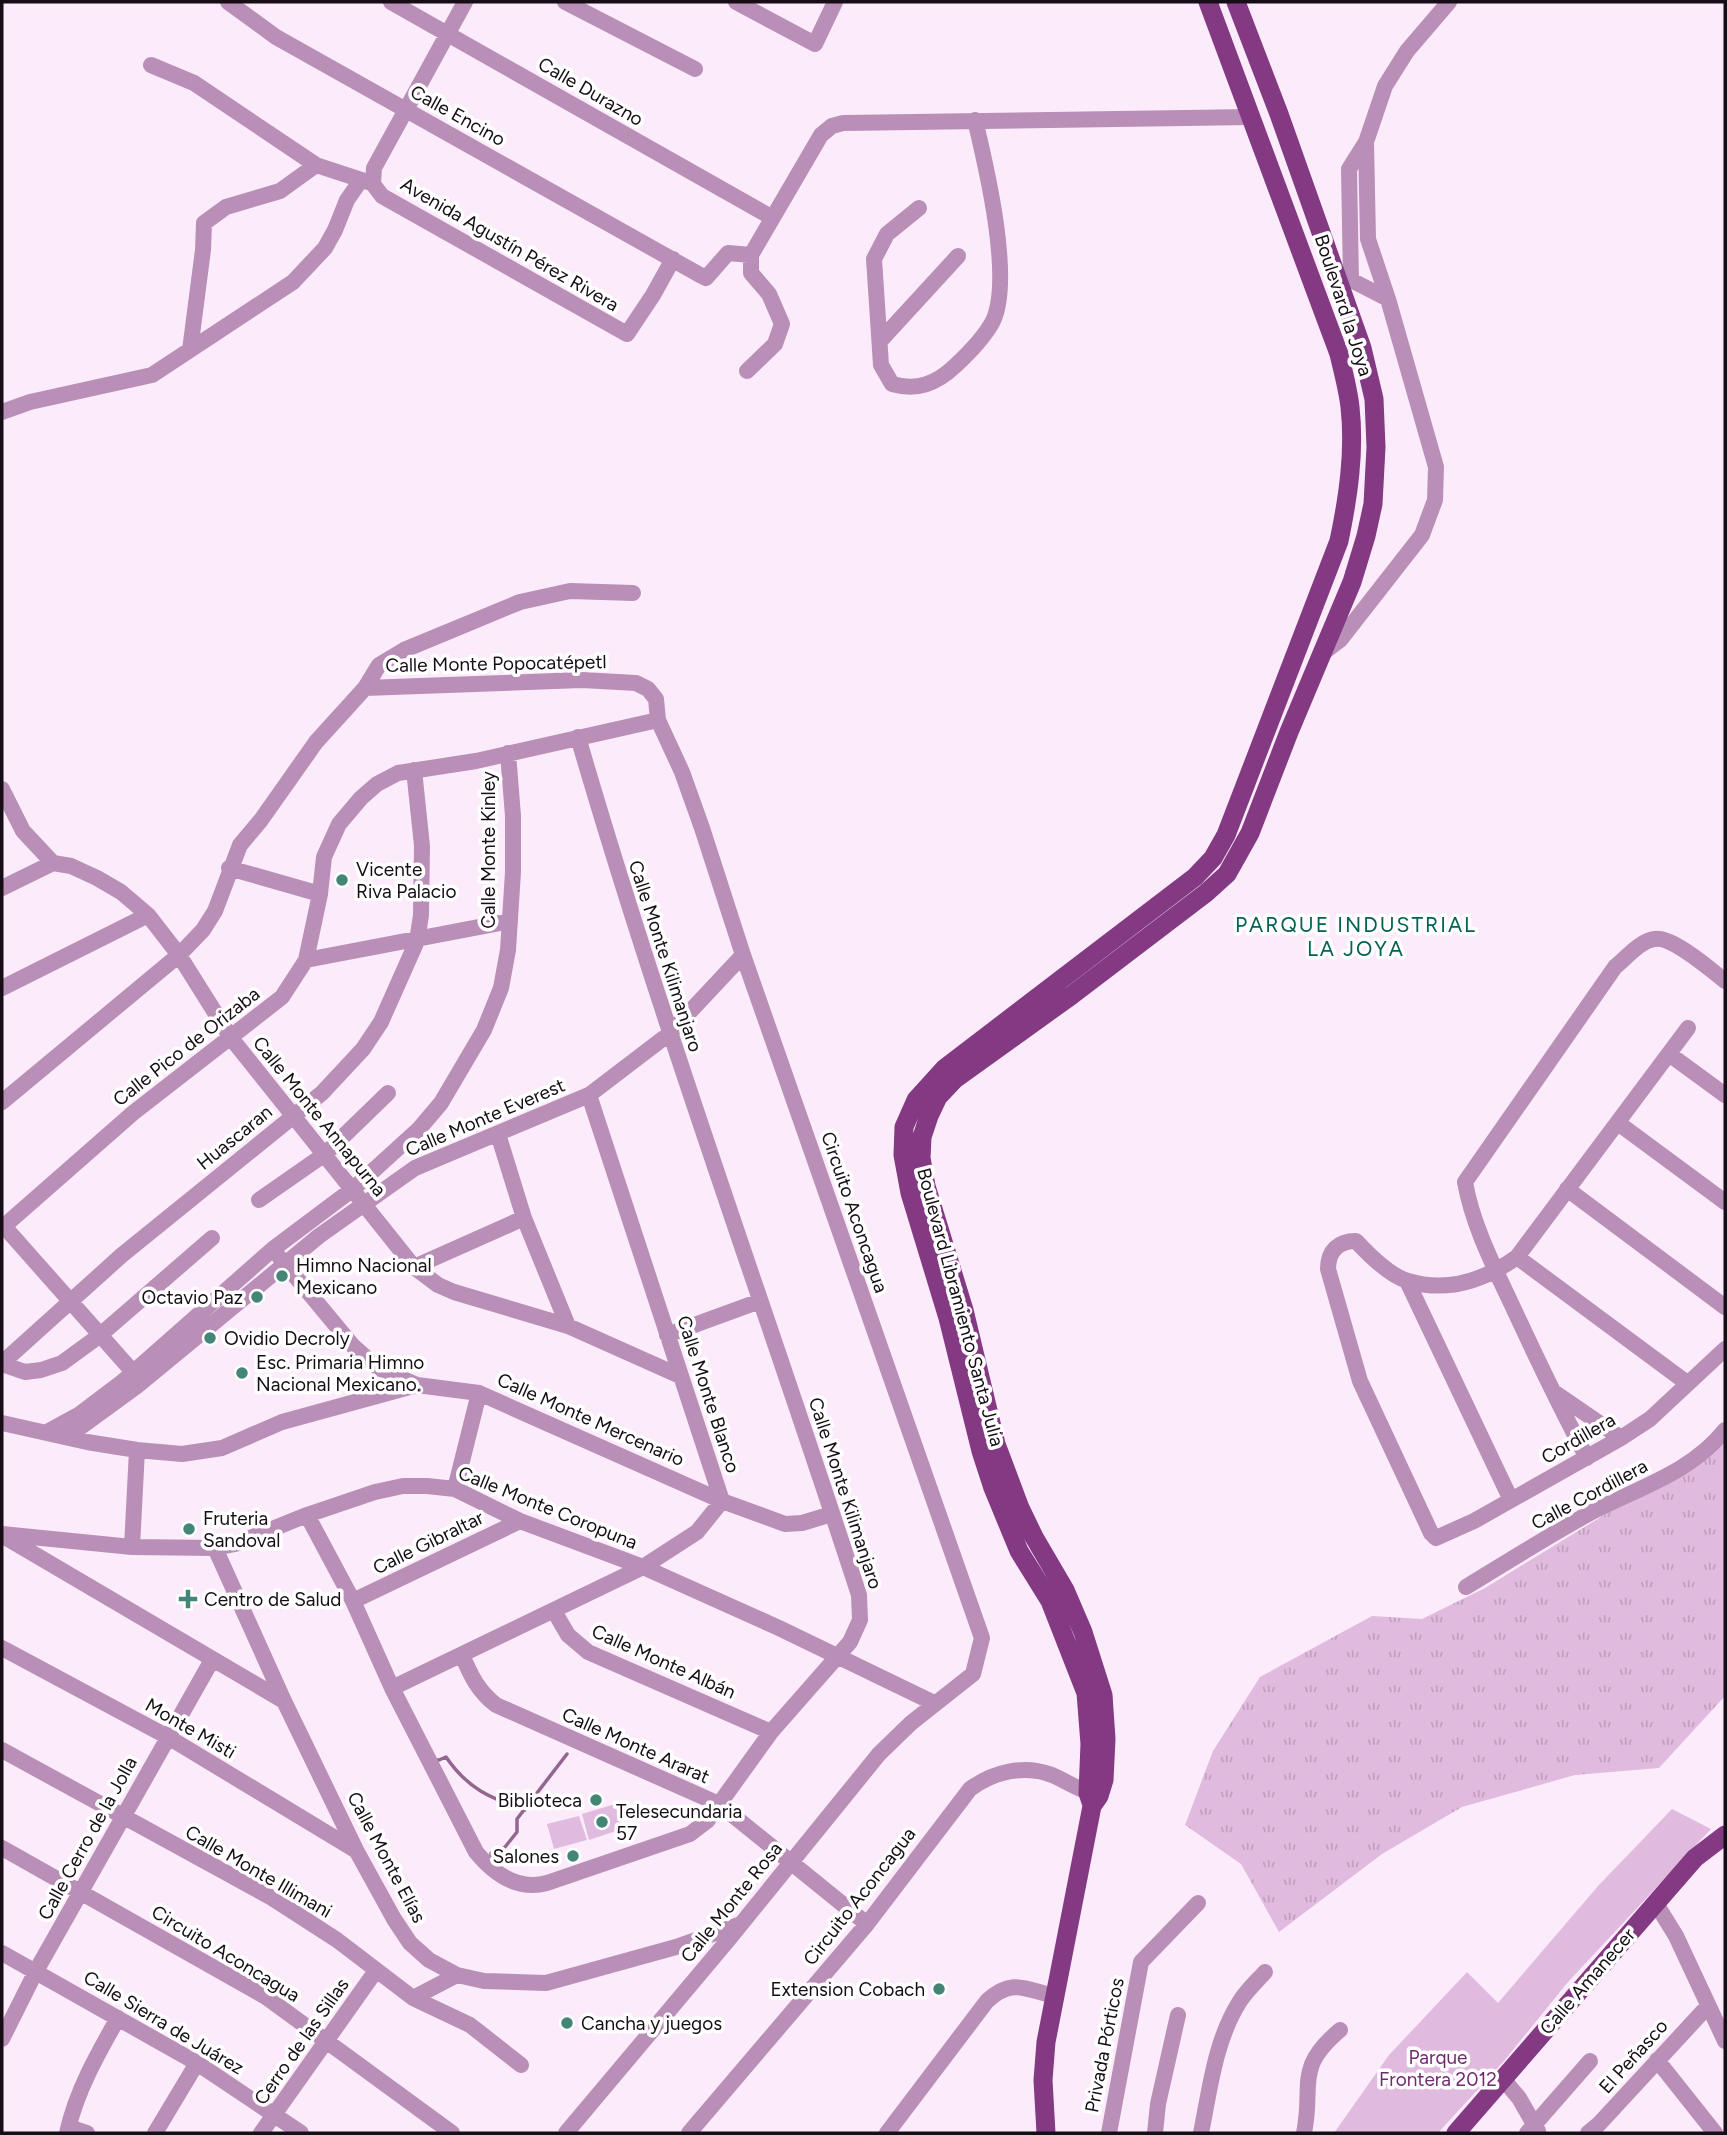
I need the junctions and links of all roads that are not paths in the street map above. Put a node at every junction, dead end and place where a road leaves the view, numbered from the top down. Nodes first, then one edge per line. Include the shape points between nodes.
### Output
1 (391, 2) edge
2 (465, 2) edge
3 (565, 2) edge
4 (736, 2) edge
5 (835, 2) edge
6 (1208, 2) edge
7 (1236, 2) edge
8 (1449, 2) edge
9 (232, 3) edge
10 (448, 34) junction
11 (151, 65) dead end
12 (695, 69) dead end
13 (405, 109) junction
14 (1252, 117) junction
15 (975, 120) junction
16 (1366, 142) junction
17 (316, 164) junction
18 (367, 182) junction
19 (919, 208) dead end
20 (771, 217) junction
21 (751, 255) junction
22 (958, 256) dead end
23 (673, 259) junction
24 (1344, 279) junction
25 (1388, 299) junction
26 (880, 341) junction
27 (190, 351) junction
28 (747, 371) dead end
29 (2, 412) edge
30 (633, 593) dead end
31 (1323, 653) junction
32 (365, 688) junction
33 (658, 720) junction
34 (1267, 728) joint
35 (1289, 732) joint
36 (578, 737) junction
37 (508, 753) junction
38 (414, 770) junction
39 (2, 789) edge
40 (53, 863) junction
41 (229, 868) junction
42 (2, 888) edge
43 (320, 894) junction
44 (148, 915) junction
45 (510, 921) junction
46 (417, 938) junction
47 (179, 955) junction
48 (743, 955) junction
49 (306, 960) junction
50 (1725, 981) edge
51 (2, 988) edge
52 (1688, 1028) dead end
53 (669, 1034) junction
54 (231, 1038) junction
55 (1669, 1054) junction
56 (388, 1094) dead end
57 (589, 1095) junction
58 (1725, 1095) edge
59 (4, 1099) edge
60 (293, 1116) junction
61 (1618, 1123) junction
62 (498, 1134) junction
63 (324, 1154) junction
64 (354, 1189) junction
65 (1567, 1189) junction
66 (260, 1200) dead end
67 (1725, 1202) edge
68 (363, 1203) junction
69 (524, 1218) junction
70 (2, 1227) edge
71 (212, 1238) dead end
72 (273, 1250) junction
73 (1517, 1257) junction
74 (286, 1265) junction
75 (414, 1267) junction
76 (1496, 1272) junction
77 (1406, 1281) junction
78 (70, 1301) junction
79 (760, 1301) junction
80 (1725, 1307) edge
81 (568, 1326) junction
82 (667, 1335) junction
83 (99, 1336) junction
84 (1725, 1349) edge
85 (2, 1363) edge
86 (133, 1372) junction
87 (680, 1376) junction
88 (1687, 1383) junction
89 (417, 1385) junction
90 (1552, 1391) junction
91 (479, 1393) junction
92 (2, 1423) edge
93 (1725, 1430) edge
94 (47, 1432) junction
95 (68, 1437) junction
96 (1621, 1438) junction
97 (137, 1451) junction
98 (1587, 1458) junction
99 (455, 1489) junction
100 (1511, 1500) junction
101 (722, 1501) junction
102 (832, 1514) junction
103 (307, 1515) junction
104 (520, 1521) junction
105 (2, 1534) edge
106 (132, 1547) junction
107 (215, 1548) junction
108 (643, 1567) junction
109 (1466, 1587) dead end
110 (353, 1601) junction
111 (554, 1611) junction
112 (2, 1648) edge
113 (462, 1655) junction
114 (839, 1656) junction
115 (212, 1660) junction
116 (392, 1688) junction
117 (284, 1701) junction
118 (934, 1703) junction
119 (771, 1732) junction
120 (167, 1737) junction
121 (2, 1750) edge
122 (1093, 1798) junction
123 (719, 1804) junction
124 (122, 1818) junction
125 (1725, 1835) edge
126 (2, 1848) edge
127 (356, 1850) junction
128 (790, 1862) junction
129 (81, 1892) junction
130 (1655, 1902) junction
131 (1198, 1903) dead end
132 (741, 1924) junction
133 (867, 1924) junction
134 (2, 1953) edge
135 (36, 1971) junction
136 (375, 1972) junction
137 (1265, 1972) dead end
138 (457, 1975) junction
139 (1054, 1996) junction
140 (413, 1998) junction
141 (1708, 2006) junction
142 (1178, 2015) dead end
143 (118, 2018) junction
144 (1340, 2030) dead end
145 (2, 2039) edge
146 (325, 2041) junction
147 (1725, 2041) edge
148 (1657, 2060) junction
149 (1590, 2061) dead end
150 (197, 2063) junction
151 (521, 2065) dead end
152 (1503, 2079) junction
153 (275, 2115) junction
154 (68, 2130) edge
155 (1598, 2130) edge
156 (1534, 2131) edge
157 (87, 2133) edge
158 (155, 2133) edge
159 (261, 2133) edge
160 (301, 2133) edge
161 (453, 2133) edge
162 (566, 2133) edge
163 (689, 2133) edge
164 (887, 2133) edge
165 (1046, 2133) edge
166 (1109, 2133) edge
167 (1155, 2133) edge
168 (1201, 2133) edge
169 (1304, 2133) edge
170 (1456, 2133) edge
171 (1715, 2133) edge

1 - 10 street, Calle Durazno
2 - 10 street, Avenida Agustín Pérez Rivera
3 - 12 street
4 - 5 street via 815,44
6 - 14 main road, Boulevard la Joya
7 - 24 main road, Boulevard la Joya
8 - 16 street via 1407,51 1385,86
9 - 13 street, Calle Encino via 276,37
10 - 13 street, Avenida Agustín Pérez Rivera
10 - 20 street, Calle Durazno
11 - 17 street via 194,83
13 - 18 street, Avenida Agustín Pérez Rivera
13 - 23 street, Calle Encino
14 - 15 street
14 - 34 main road, Boulevard la Joya via 1339,354 1350,407 1351,457 1339,541
15 - 20 street via 832,127 821,135
15 - 26 street via 999,250 999,295 993,320 974,348 950,370 909,389 892,384 881,365
16 - 24 street via 1349,169
16 - 25 street via 1368,239
17 - 18 street
17 - 27 street via 280,191 226,207 204,223
18 - 23 street, Avenida Agustín Pérez Rivera via 382,196 627,334
18 - 27 street, Avenida Agustín Pérez Rivera via 346,200 325,248 293,282
19 - 26 street via 887,234 874,259
20 - 21 street
21 - 23 street, Calle Encino via 728,253 706,278
21 - 28 street via 751,273 769,294 782,324 775,344
22 - 26 street
24 - 25 street
24 - 31 main road, Boulevard la Joya via 1374,400 1373,504 1352,582
25 - 31 street via 1436,467 1435,500 1422,535 1340,640
27 - 29 street, Avenida Agustín Pérez Rivera via 152,375
30 - 32 street via 570,591 520,602 404,650 379,665
31 - 35 main road, Boulevard la Joya
32 - 33 street, Calle Monte Popocatépetl via 628,682 648,690 656,699
32 - 41 street, Calle Monte Popocatépetl via 316,742 240,845
33 - 36 street, Calle Pico de Orizaba
33 - 48 street, Circuito Aconcagua via 686,783
34 - 122 main road, Boulevard Libramiento Santa Julia via 1213,858 1195,877 945,1068 916,1100 904,1127 903,1155 910,1193 981,1451 1005,1519 1050,1601 1086,1693
35 - 122 main road, Boulevard Libramiento Santa Julia via 1250,833 1227,874 955,1079 938,1097 922,1137 926,1186 973,1343 996,1444 1020,1508 1083,1632 1103,1695 1104,1780
36 - 37 street, Calle Pico de Orizaba
36 - 53 street, Calle Monte Kilimanjaro
37 - 38 street, Calle Pico de Orizaba
37 - 45 street, Calle Monte Kinley via 513,816
38 - 43 street, Calle Pico de Orizaba via 377,785 339,824 324,857
38 - 46 street, Huascaran via 422,846
39 - 40 street via 23,831
40 - 42 street
40 - 44 street, Calle Monte Annapurna via 97,878
41 - 43 street
41 - 47 street, Calle Monte Popocatépetl via 215,911
43 - 49 street, Calle Pico de Orizaba
44 - 47 street, Calle Monte Annapurna
44 - 51 street
45 - 46 street
45 - 64 street, Calle Monte Kinley via 501,988 466,1062 441,1104 419,1129
46 - 49 street
46 - 60 street, Huascaran via 381,1022 363,1049
47 - 54 street, Calle Monte Annapurna
47 - 59 street, Calle Monte Popocatépetl
48 - 53 street, Calle Monte Everest
48 - 118 street, Circuito Aconcagua via 982,1638 973,1674
49 - 54 street, Calle Pico de Orizaba via 282,997
50 - 76 street via 1667,939 1654,938 1615,967 1465,1182
52 - 55 street
53 - 57 street, Calle Monte Everest
53 - 79 street, Calle Monte Kilimanjaro
54 - 60 street, Calle Monte Annapurna
54 - 70 street, Calle Pico de Orizaba via 134,1113
55 - 58 street
55 - 61 street
56 - 63 street
57 - 62 street, Calle Monte Everest
57 - 82 street, Calle Monte Blanco
60 - 63 street, Calle Monte Annapurna
60 - 78 street, Huascaran
61 - 65 street
61 - 67 street
62 - 68 street, Calle Monte Everest via 415,1168
62 - 69 street
63 - 64 street, Calle Monte Annapurna
63 - 66 street
64 - 68 street, Calle Monte Annapurna
64 - 72 street
65 - 73 street
65 - 80 street
68 - 74 street, Calle Monte Everest
68 - 75 street, Calle Monte Annapurna
69 - 75 street
69 - 81 street
70 - 78 street
71 - 83 street
72 - 74 street
72 - 86 street
73 - 76 street
73 - 88 street
74 - 89 street via 353,1346 379,1368
74 - 95 street, Calle Monte Everest
75 - 81 street, Calle Monte Annapurna via 454,1292
76 - 77 street via 1464,1284
76 - 90 street
77 - 100 street
77 - 100 street, Cordillera via 1374,1260 1356,1241 1341,1243 1328,1258 1360,1381 1431,1533 1436,1538
78 - 83 street
78 - 85 street, Huascaran
79 - 82 street
79 - 102 street, Calle Monte Kilimanjaro
81 - 87 street, Calle Monte Annapurna
82 - 87 street, Calle Monte Blanco
83 - 85 street via 51,1367 25,1372
83 - 86 street
84 - 88 street, Cordillera
86 - 94 street via 80,1414
87 - 101 street, Calle Monte Blanco
88 - 96 street, Cordillera via 1650,1419
89 - 91 street, Calle Monte Mercenario
89 - 97 street, Calle Monte Mercenario via 282,1422 222,1448 182,1454
90 - 96 street
90 - 98 street
91 - 99 street
91 - 101 street, Calle Monte Mercenario
92 - 94 street, Calle Monte Mercenario
93 - 109 street, Calle Cordillera via 1714,1445 1686,1466 1573,1522
94 - 95 street, Calle Monte Mercenario
95 - 97 street, Calle Monte Mercenario
96 - 98 street, Cordillera
97 - 106 street
98 - 100 street, Cordillera
99 - 103 street, Calle Monte Coropuna via 403,1486
99 - 104 street, Calle Monte Coropuna
101 - 102 street, Calle Monte Mercenario via 785,1524
101 - 108 street, Calle Monte Blanco via 697,1532
102 - 114 street, Calle Monte Kilimanjaro via 861,1607 856,1631
103 - 107 street, Calle Monte Coropuna
103 - 110 street, Calle Monte Kilimanjaro
104 - 108 street, Calle Monte Coropuna
104 - 110 street, Calle Gibraltar
105 - 106 street, Calle Monte Coropuna
105 - 115 street
106 - 107 street, Calle Monte Coropuna
107 - 117 street, Calle Monte Elías
108 - 111 street, Calle Monte Blanco
108 - 114 street, Calle Monte Coropuna
110 - 116 street, Calle Monte Kilimanjaro
111 - 113 street, Calle Monte Blanco
111 - 119 street, Calle Monte Albán via 568,1635 588,1652
112 - 120 street, Monte Misti
113 - 116 street, Calle Monte Blanco
113 - 123 street, Calle Monte Ararat via 475,1684 496,1705
114 - 118 street, Calle Monte Coropuna
114 - 119 street, Calle Monte Kilimanjaro
115 - 117 street
115 - 120 street, Calle Cerro de la Jolla
116 - 123 street, Calle Monte Kilimanjaro via 476,1852 488,1866 518,1884 547,1883 690,1834
117 - 127 street, Calle Monte Elías
118 - 128 street, Calle Monte Rosa via 879,1754
119 - 123 street, Calle Monte Kilimanjaro
120 - 124 street, Calle Cerro de la Jolla
120 - 127 street, Monte Misti
121 - 124 street, Calle Monte Illimani
122 - 133 street, Circuito Aconcagua via 1052,1775 1036,1772 1006,1772 982,1780 961,1799
122 - 139 main road, Boulevard Libramiento Santa Julia
123 - 128 street, Calle Monte Ararat
124 - 129 street, Calle Cerro de la Jolla
124 - 136 street, Calle Monte Illimani via 307,1920
125 - 130 main road, Calle Amanecer via 1695,1858
126 - 129 street, Circuito Aconcagua
127 - 138 street, Calle Monte Elías via 410,1943
128 - 132 street, Calle Monte Rosa
128 - 133 street, Calle Monte Ararat
129 - 135 street, Calle Cerro de la Jolla
129 - 146 street, Circuito Aconcagua via 266,1997
130 - 141 street
130 - 152 main road, Calle Amanecer
131 - 166 street, Privada Pórticos via 1141,1962
132 - 138 street, Calle Monte Elías via 546,1983 484,1982
132 - 162 street, Calle Monte Rosa
133 - 163 street, Circuito Aconcagua
134 - 135 street, Calle Sierra de Juárez
135 - 143 street, Calle Sierra de Juárez
135 - 145 street, Calle Cerro de la Jolla
136 - 140 street, Calle Monte Illimani
136 - 146 street, Cerro de las Sillas
137 - 168 street via 1231,2018 1213,2072
138 - 140 street
139 - 164 street via 1012,1986 998,1991
139 - 165 main road, Boulevard Libramiento Santa Julia via 1043,2080
140 - 151 street, Calle Monte Illimani via 470,2025
141 - 147 street
141 - 148 street, El Peñasco
142 - 167 street
143 - 150 street, Calle Sierra de Juárez
143 - 154 street via 94,2061
144 - 169 street via 1312,2061
146 - 153 street, Cerro de las Sillas
146 - 161 street, Circuito Aconcagua
148 - 155 street, El Peñasco
148 - 171 street
149 - 156 street
150 - 153 street, Calle Sierra de Juárez
150 - 158 street
152 - 156 street
152 - 170 main road, Calle Amanecer
153 - 159 street, Cerro de las Sillas
153 - 160 street, Calle Sierra de Juárez
154 - 157 street

